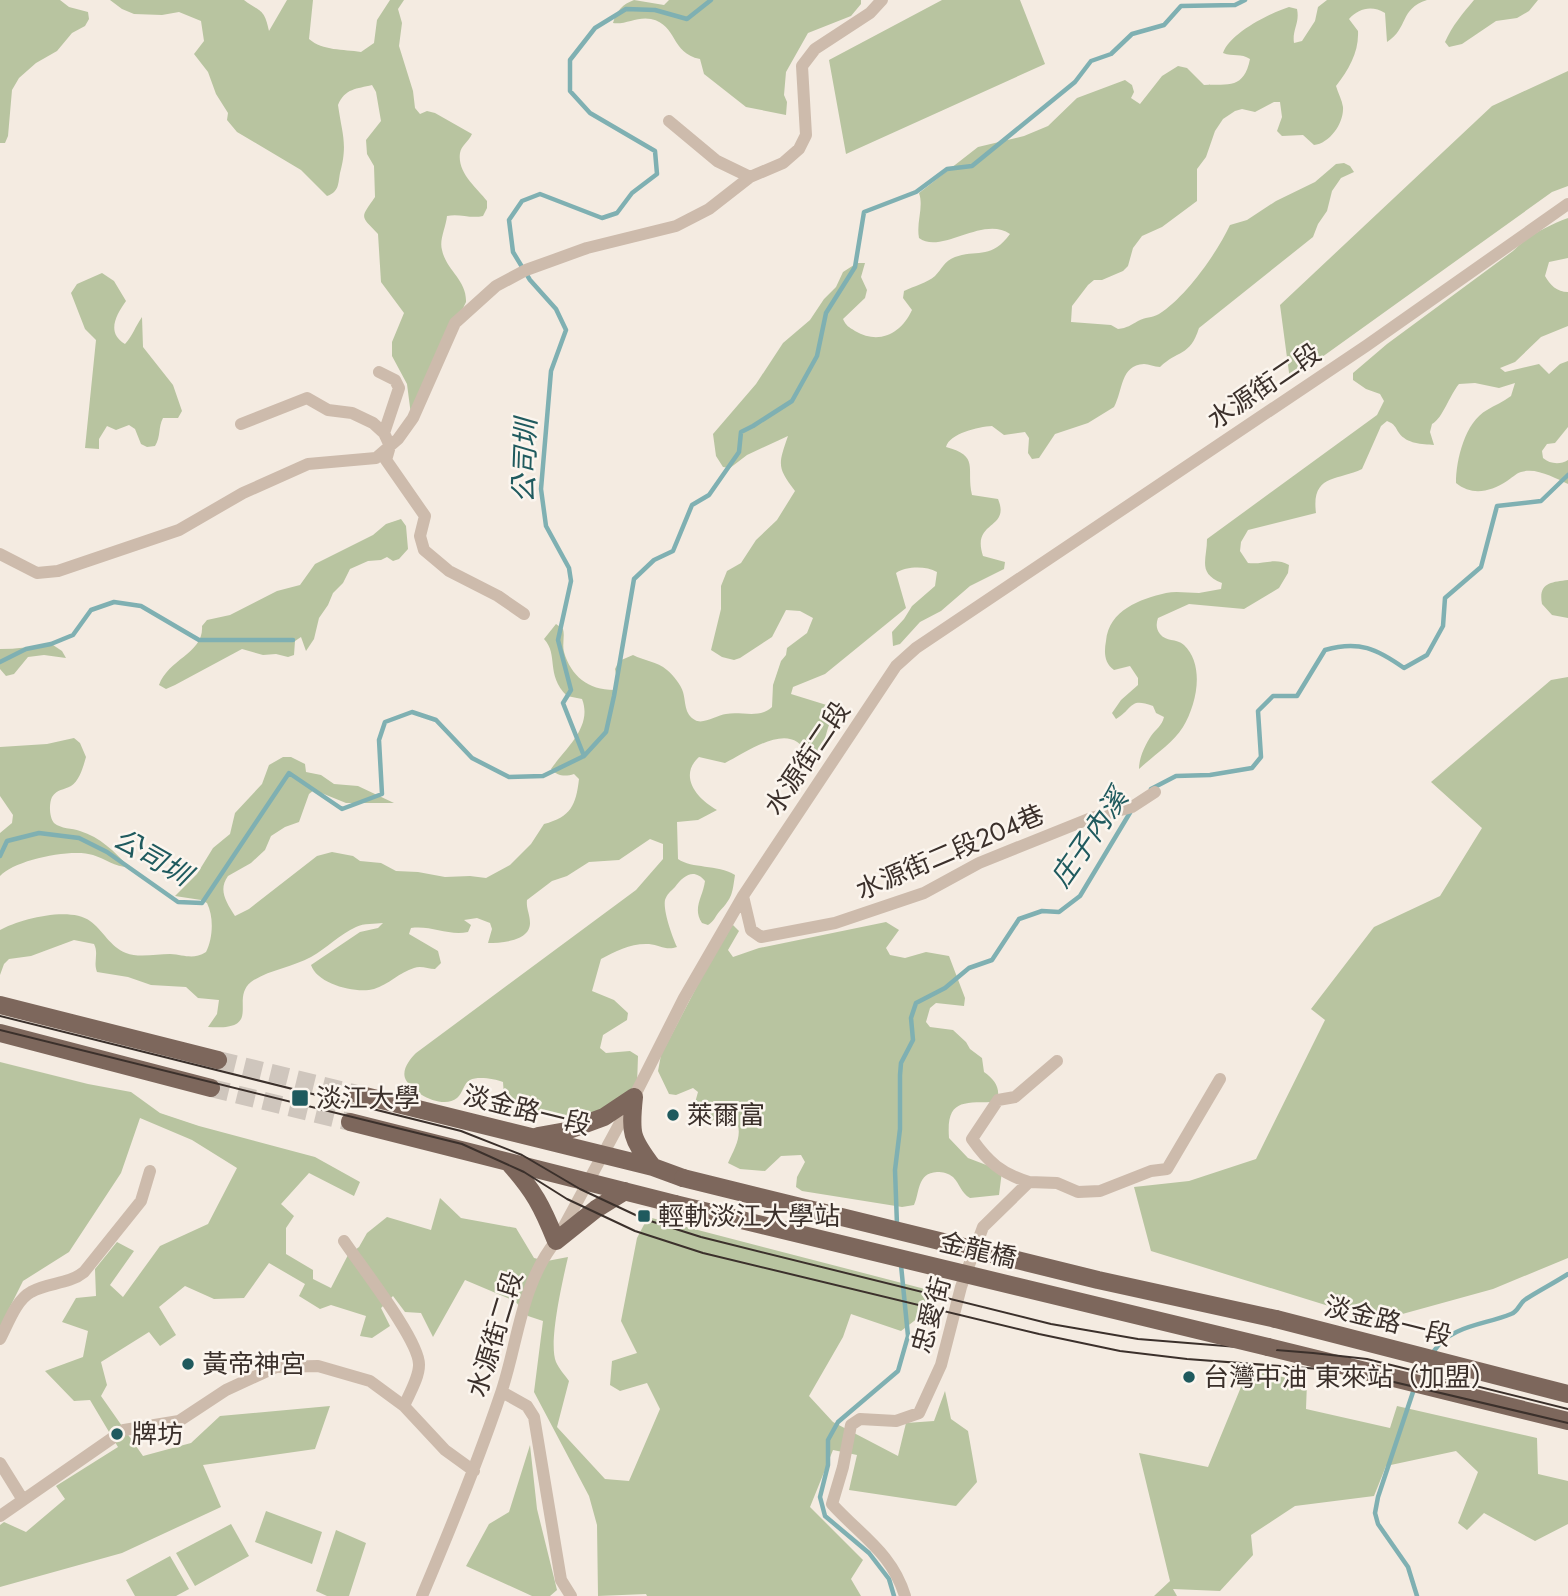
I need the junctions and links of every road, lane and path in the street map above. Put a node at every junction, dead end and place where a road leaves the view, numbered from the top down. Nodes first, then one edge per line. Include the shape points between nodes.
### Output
1 (882, 0) edge
2 (669, 121) dead end
3 (750, 177) junction
4 (1568, 204) edge
5 (379, 372) dead end
6 (241, 424) dead end
7 (384, 433) junction
8 (390, 446) junction
9 (0, 554) edge
10 (524, 614) dead end
11 (1155, 792) dead end
12 (743, 896) junction
13 (0, 1005) edge
14 (0, 1033) edge
15 (218, 1060) tunnel mouth
16 (1058, 1061) dead end
17 (1220, 1079) dead end
18 (211, 1088) tunnel mouth
19 (357, 1094) tunnel mouth
20 (634, 1097) junction
21 (350, 1122) tunnel mouth
22 (532, 1138) junction
23 (602, 1156) junction
24 (509, 1163) junction
25 (653, 1167) junction
26 (150, 1171) dead end
27 (683, 1178) joint
28 (1029, 1182) junction
29 (587, 1183) junction
30 (625, 1191) junction
31 (344, 1241) dead end
32 (556, 1241) junction
33 (1276, 1319) joint
34 (0, 1339) edge
35 (1268, 1347) joint
36 (502, 1392) junction
37 (1568, 1394) edge
38 (404, 1406) junction
39 (1568, 1421) edge
40 (0, 1463) edge
41 (474, 1471) junction
42 (23, 1500) junction
43 (0, 1516) edge
44 (422, 1596) edge
45 (571, 1596) edge
46 (905, 1596) edge

1 - 3 street via 815,49 802,66 806,135 783,163
2 - 3 street via 718,161
3 - 8 street via 709,209 676,226 587,248 520,272 496,286 455,323 413,418
4 - 12 street, 水源街二段 via 1366,346 916,648 896,666
5 - 7 street via 400,388
6 - 7 street via 307,398 328,410 352,413
7 - 8 street
8 - 9 street via 376,458 308,464 180,530 58,571 37,573
8 - 10 street via 386,460 425,516 420,536 424,550 449,572
11 - 12 street, 水源街二段204巷 via 1132,807 1091,818 979,863 924,892 835,923 761,937 751,930
12 - 20 street, 水源街二段
13 - 15 main road
14 - 18 main road
16 - 28 street via 1015,1097 998,1100 971,1139 1008,1176
17 - 28 street via 1167,1169 1100,1191 1078,1192 1057,1183
19 - 22 main road, 淡金路一段
20 - 22 main road via 604,1117
20 - 23 street, 水源街二段
20 - 25 main road via 630,1128
21 - 24 main road
22 - 23 main road, 淡金路一段
23 - 25 main road, 淡金路一段
23 - 29 street, 水源街二段
24 - 29 main road
24 - 32 main road via 531,1188
25 - 27 main road, 淡金路一段
26 - 34 street via 141,1201 84,1272 75,1280 30,1292
27 - 33 main road, 金龍橋, bridge via 1088,1278
28 - 46 street, 忠愛街 via 983,1227 961,1287 942,1365 919,1413 896,1421 860,1419 850,1425 832,1504 881,1550 900,1578
29 - 30 main road
29 - 32 street, 水源街二段
30 - 32 main road
30 - 35 main road, 金龍橋, bridge
31 - 38 street via 416,1351 419,1366
32 - 36 street, 水源街二段 via 543,1257 519,1320
33 - 37 main road, 淡金路一段
35 - 39 main road, 淡金路一段
36 - 41 street, 水源街二段
36 - 45 street via 527,1406 534,1417 561,1580
38 - 41 street via 445,1450
38 - 42 street via 370,1381 318,1366 276,1367 226,1390 179,1421 124,1430
40 - 42 street
41 - 44 street, 水源街二段
42 - 43 street

